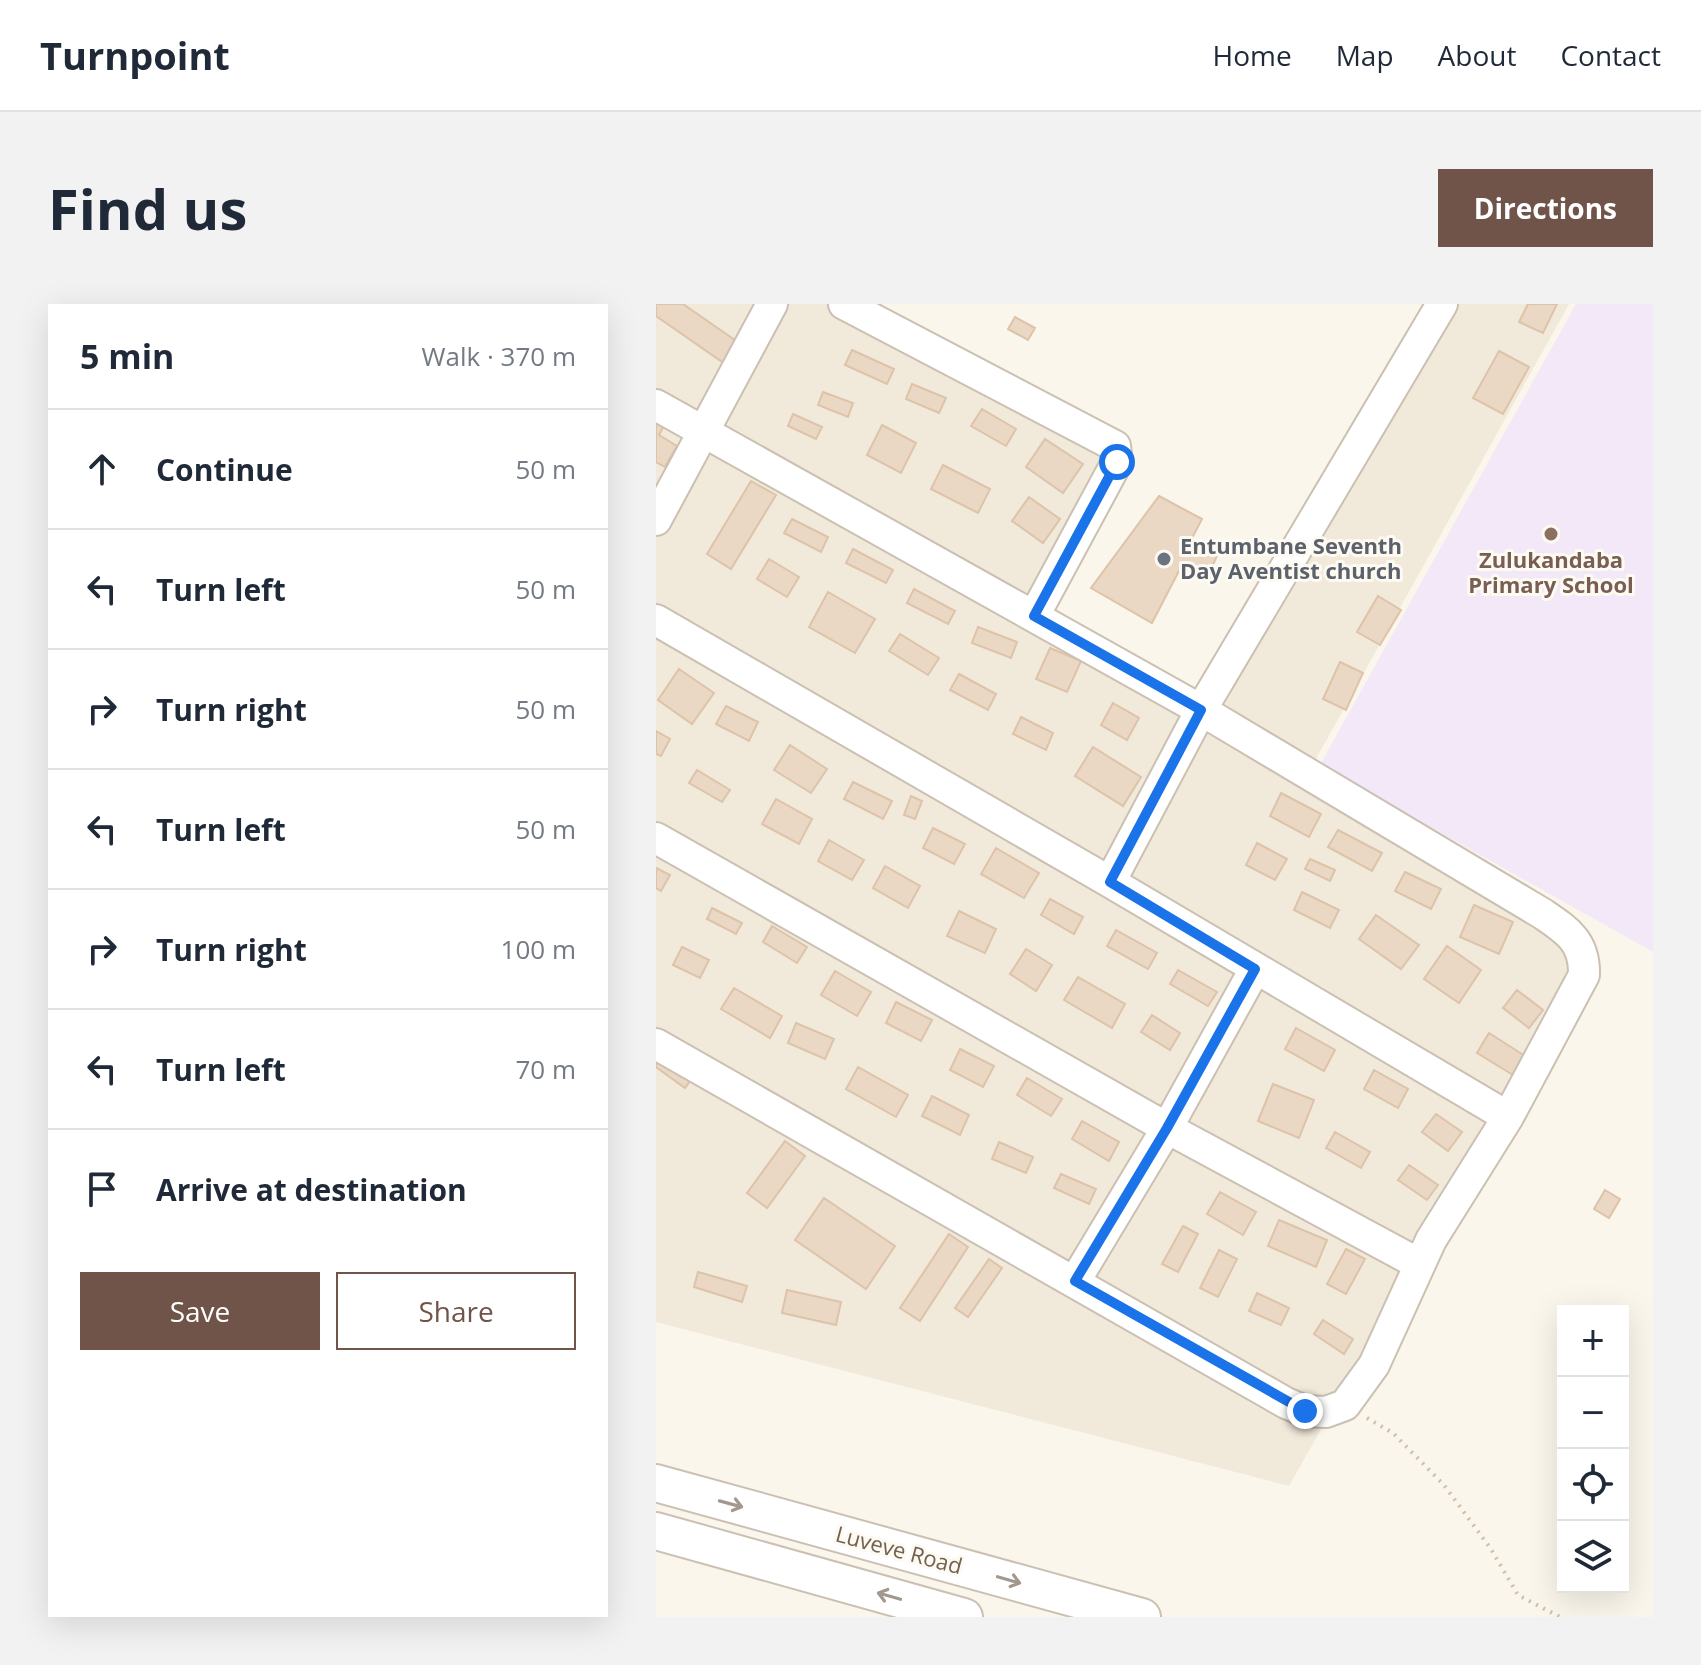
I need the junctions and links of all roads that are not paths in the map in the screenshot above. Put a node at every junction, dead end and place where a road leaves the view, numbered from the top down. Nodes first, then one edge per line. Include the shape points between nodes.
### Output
1 (772, 304) edge
2 (844, 304) edge
3 (1442, 304) edge
4 (656, 405) edge
5 (704, 433) junction
6 (656, 520) edge
7 (1034, 616) junction
8 (656, 620) edge
9 (1201, 710) junction
10 (656, 838) edge
11 (1110, 882) junction
12 (1255, 969) junction
13 (656, 1044) edge
14 (1508, 1117) junction
15 (1167, 1128) junction
16 (1419, 1264) junction
17 (1075, 1281) junction
18 (656, 1483) edge
19 (656, 1531) edge
20 (964, 1617) edge
21 (1142, 1617) edge

1 - 5 street
2 - 7 street via 1115,446 1117,462
3 - 9 street
4 - 5 street
5 - 6 street
5 - 7 street
7 - 9 street
8 - 11 street
9 - 11 street
9 - 14 street via 1574,935 1585,958 1584,975
10 - 15 street
11 - 12 street
12 - 14 street
12 - 15 street
13 - 17 street
14 - 16 street
15 - 16 street
15 - 17 street
16 - 17 street via 1374,1365 1345,1405 1326,1412 1286,1403
18 -> 21 street, Luveve Road
20 -> 19 street

